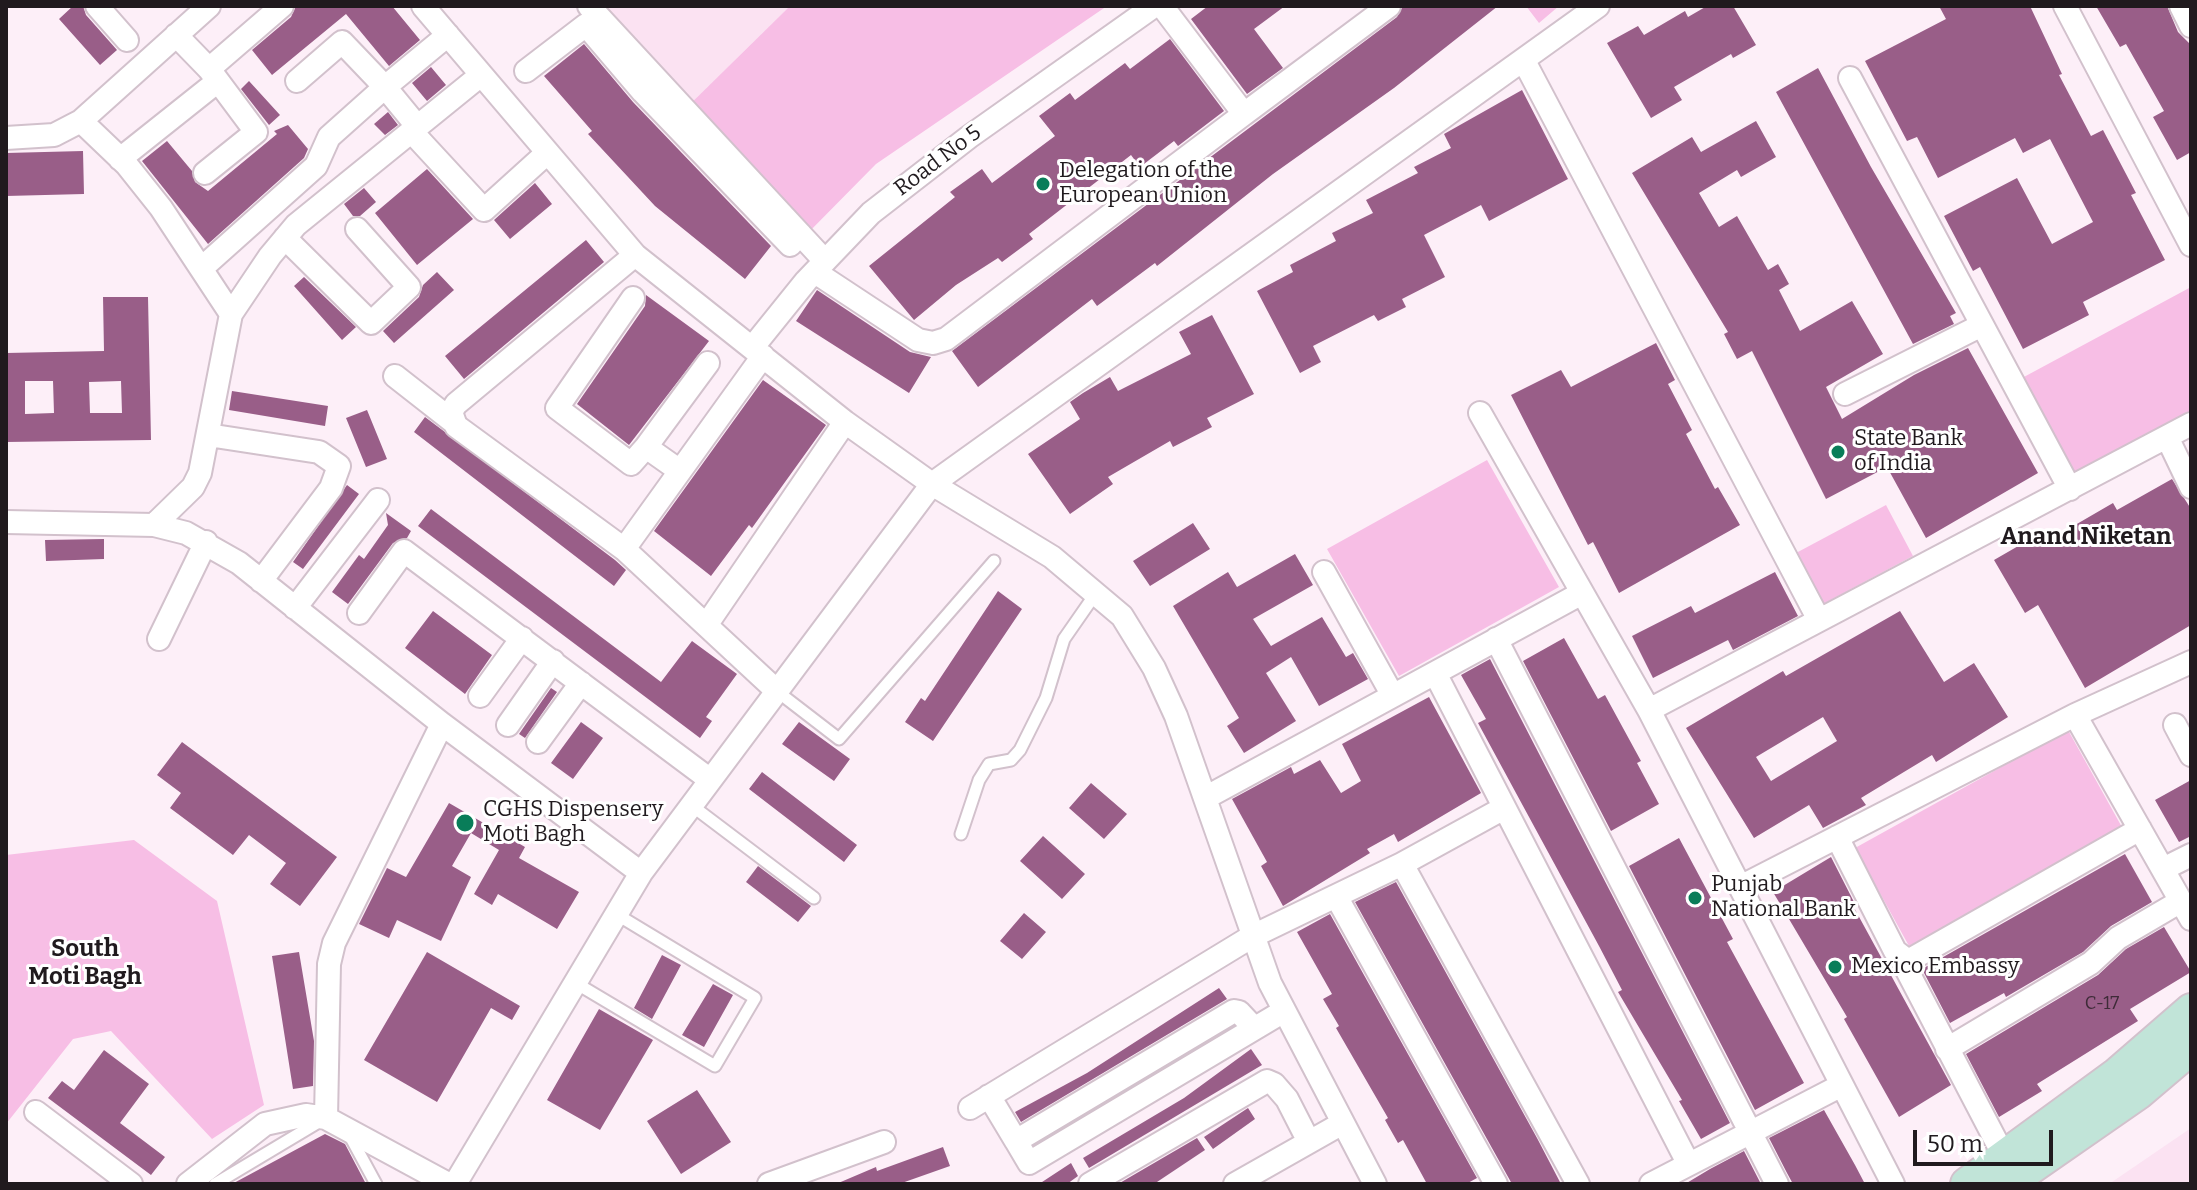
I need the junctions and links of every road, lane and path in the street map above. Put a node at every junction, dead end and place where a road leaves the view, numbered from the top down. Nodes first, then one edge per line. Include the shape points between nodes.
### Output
1 (97, 6) edge
2 (282, 6) edge
3 (423, 6) edge
4 (589, 6) edge
5 (1154, 6) edge
6 (1162, 6) edge
7 (1389, 6) edge
8 (1598, 6) edge
9 (2065, 6) edge
10 (2181, 6) edge
11 (195, 10) edge
12 (2191, 26) edge
13 (176, 35) junction
14 (448, 35) junction
15 (127, 40) dead end
16 (1524, 61) junction
17 (526, 71) dead end
18 (214, 75) junction
19 (481, 75) junction
20 (1850, 78) dead end
21 (297, 81) dead end
22 (385, 87) junction
23 (1244, 114) junction
24 (81, 121) junction
25 (414, 129) junction
26 (6, 138) edge
27 (547, 153) junction
28 (120, 159) junction
29 (312, 169) junction
30 (205, 173) dead end
31 (335, 194) junction
32 (357, 229) dead end
33 (800, 234) junction
34 (285, 238) junction
35 (2191, 245) edge
36 (635, 255) junction
37 (203, 267) junction
38 (820, 267) junction
39 (633, 298) dead end
40 (231, 314) junction
41 (1982, 325) junction
42 (757, 352) junction
43 (708, 363) dead end
44 (395, 376) dead end
45 (1845, 394) dead end
46 (1480, 413) dead end
47 (845, 422) junction
48 (455, 423) junction
49 (2191, 424) edge
50 (208, 435) junction
51 (2167, 437) junction
52 (646, 447) junction
53 (680, 471) junction
54 (932, 484) junction
55 (2191, 487) edge
56 (2070, 489) junction
57 (378, 500) dead end
58 (6, 522) edge
59 (154, 525) junction
60 (206, 542) junction
61 (624, 549) junction
62 (994, 561) dead end
63 (1324, 572) dead end
64 (261, 581) junction
65 (1097, 592) junction
66 (1582, 593) junction
67 (295, 608) junction
68 (359, 613) dead end
69 (1819, 620) junction
70 (707, 624) junction
71 (522, 638) junction
72 (159, 639) dead end
73 (1496, 639) junction
74 (553, 661) junction
75 (2191, 662) edge
76 (1435, 673) junction
77 (581, 683) junction
78 (778, 692) junction
79 (480, 696) dead end
80 (1393, 696) junction
81 (1649, 710) junction
82 (2075, 715) junction
83 (442, 724) junction
84 (508, 725) dead end
85 (2175, 725) dead end
86 (538, 742) dead end
87 (2191, 755) edge
88 (709, 779) junction
89 (1212, 794) junction
90 (690, 805) junction
91 (1504, 808) junction
92 (2140, 829) junction
93 (961, 834) dead end
94 (1837, 837) junction
95 (2191, 855) edge
96 (1402, 864) junction
97 (2163, 869) junction
98 (641, 873) junction
99 (1740, 887) junction
100 (1336, 896) junction
101 (814, 898) dead end
102 (2186, 910) edge
103 (616, 914) junction
104 (1259, 934) junction
105 (1900, 957) junction
106 (574, 982) junction
107 (2191, 1010) edge
108 (1284, 1011) junction
109 (1254, 1028) junction
110 (1947, 1049) junction
111 (2191, 1049) edge
112 (1842, 1085) junction
113 (36, 1112) dead end
114 (336, 1123) junction
115 (1341, 1124) junction
116 (1750, 1132) junction
117 (1016, 1141) junction
118 (884, 1142) dead end
119 (1309, 1142) junction
120 (2002, 1160) edge
121 (1029, 1163) junction
122 (1688, 1163) junction
123 (796, 1179) edge
124 (131, 1184) edge
125 (188, 1184) edge
126 (215, 1184) edge
127 (376, 1184) edge
128 (448, 1184) edge
129 (455, 1184) edge
130 (769, 1184) edge
131 (1039, 1184) edge
132 (1090, 1184) edge
133 (1235, 1184) edge
134 (1375, 1184) edge
135 (1496, 1184) edge
136 (1578, 1184) edge
137 (1651, 1184) edge
138 (1777, 1184) edge
139 (1893, 1184) edge
140 (1967, 1184) edge

1 - 15 street
2 - 18 street
3 - 14 street
4 - 33 street
5 - 38 street, Road No 5 via 871,213
6 - 23 street
7 - 23 street
8 - 16 street
9 - 35 street
10 - 12 street
11 - 13 street
13 - 18 street
13 - 24 street
14 - 19 street
14 - 22 street
16 - 54 street
16 - 69 street
17 - 33 street via 586,25 790,245
18 - 28 street
18 - 30 street via 256,132
19 - 25 street
19 - 27 street
20 - 41 street
21 - 22 street via 342,42
22 - 25 street
22 - 29 street via 329,137
23 - 38 street via 946,339 918,340
24 - 26 street via 54,135
24 - 28 street
25 - 27 street via 484,210
25 - 31 street
27 - 36 street
28 - 37 street
29 - 31 street
29 - 37 street
31 - 34 street
32 - 34 street via 409,287 371,323
33 - 38 street
34 - 40 street
36 - 42 street
36 - 48 street via 456,404 451,412
37 - 40 street
38 - 42 street, Road No 5
39 - 52 street via 557,408 631,464
40 - 50 street
41 - 45 street
41 - 56 street
42 - 47 street
42 - 53 street, Road No 5
43 - 52 street
44 - 48 street
46 - 66 street
47 - 54 street
47 - 70 street
48 - 61 street
49 - 51 street
50 - 59 street via 193,487
50 - 64 street via 319,452 339,466 331,488
51 - 55 street
51 - 56 street
52 - 53 street
53 - 61 street, Road No 5
54 - 65 street via 1052,557
54 - 78 street
56 - 69 street
57 - 67 street
58 - 59 street
59 - 60 street
60 - 64 street
60 - 72 street
61 - 70 street
62 - 78 lane via 839,739
63 - 80 street
64 - 67 street
65 - 89 street via 1122,616 1154,668
65 - 93 lane via 1064,639 1046,698 1020,750 1011,760 989,764
66 - 73 street
66 - 81 street
67 - 83 street
68 - 71 street via 404,551
69 - 81 street
70 - 78 street
71 - 74 street
71 - 79 street
73 - 76 street
73 - 116 street
74 - 77 street
74 - 84 street
75 - 82 street
76 - 80 street
76 - 91 street
77 - 86 street
77 - 88 street
78 - 88 street
80 - 89 street
81 - 99 street
82 - 92 street
82 - 94 street
83 - 98 street
83 - 114 street via 334,943 329,964
85 - 87 street
88 - 90 street
89 - 104 street
90 - 98 street
90 - 101 lane
91 - 96 street
91 - 122 street
92 - 97 street
92 - 105 street via 1917,959
94 - 99 street
94 - 105 street
95 - 97 street
96 - 100 street
96 - 136 street
97 - 102 street
98 - 103 street
99 - 112 street
100 - 104 street
100 - 135 street
102 - 110 street via 2118,938 2091,963
103 - 106 street
103 - 106 lane via 755,998 715,1066
104 - 108 street
104 - 117 street via 979,1102
105 - 110 street
106 - 129 street
107 - 120 street via 2116,1075
108 - 109 street
108 - 115 street
109 - 117 street via 1234,1011
109 - 121 street
110 - 120 street
111 - 120 street via 2138,1093
112 - 116 street
112 - 139 street
113 - 124 street
114 - 125 street via 306,1115 265,1124
114 - 126 lane
114 - 127 lane
114 - 128 street
115 - 119 street
115 - 134 street
116 - 122 street
116 - 138 street
117 - 121 street
118 - 123 street
119 - 132 street via 1287,1099 1267,1081
119 - 133 street
120 - 140 street
121 - 131 street
122 - 137 street
123 - 130 street

